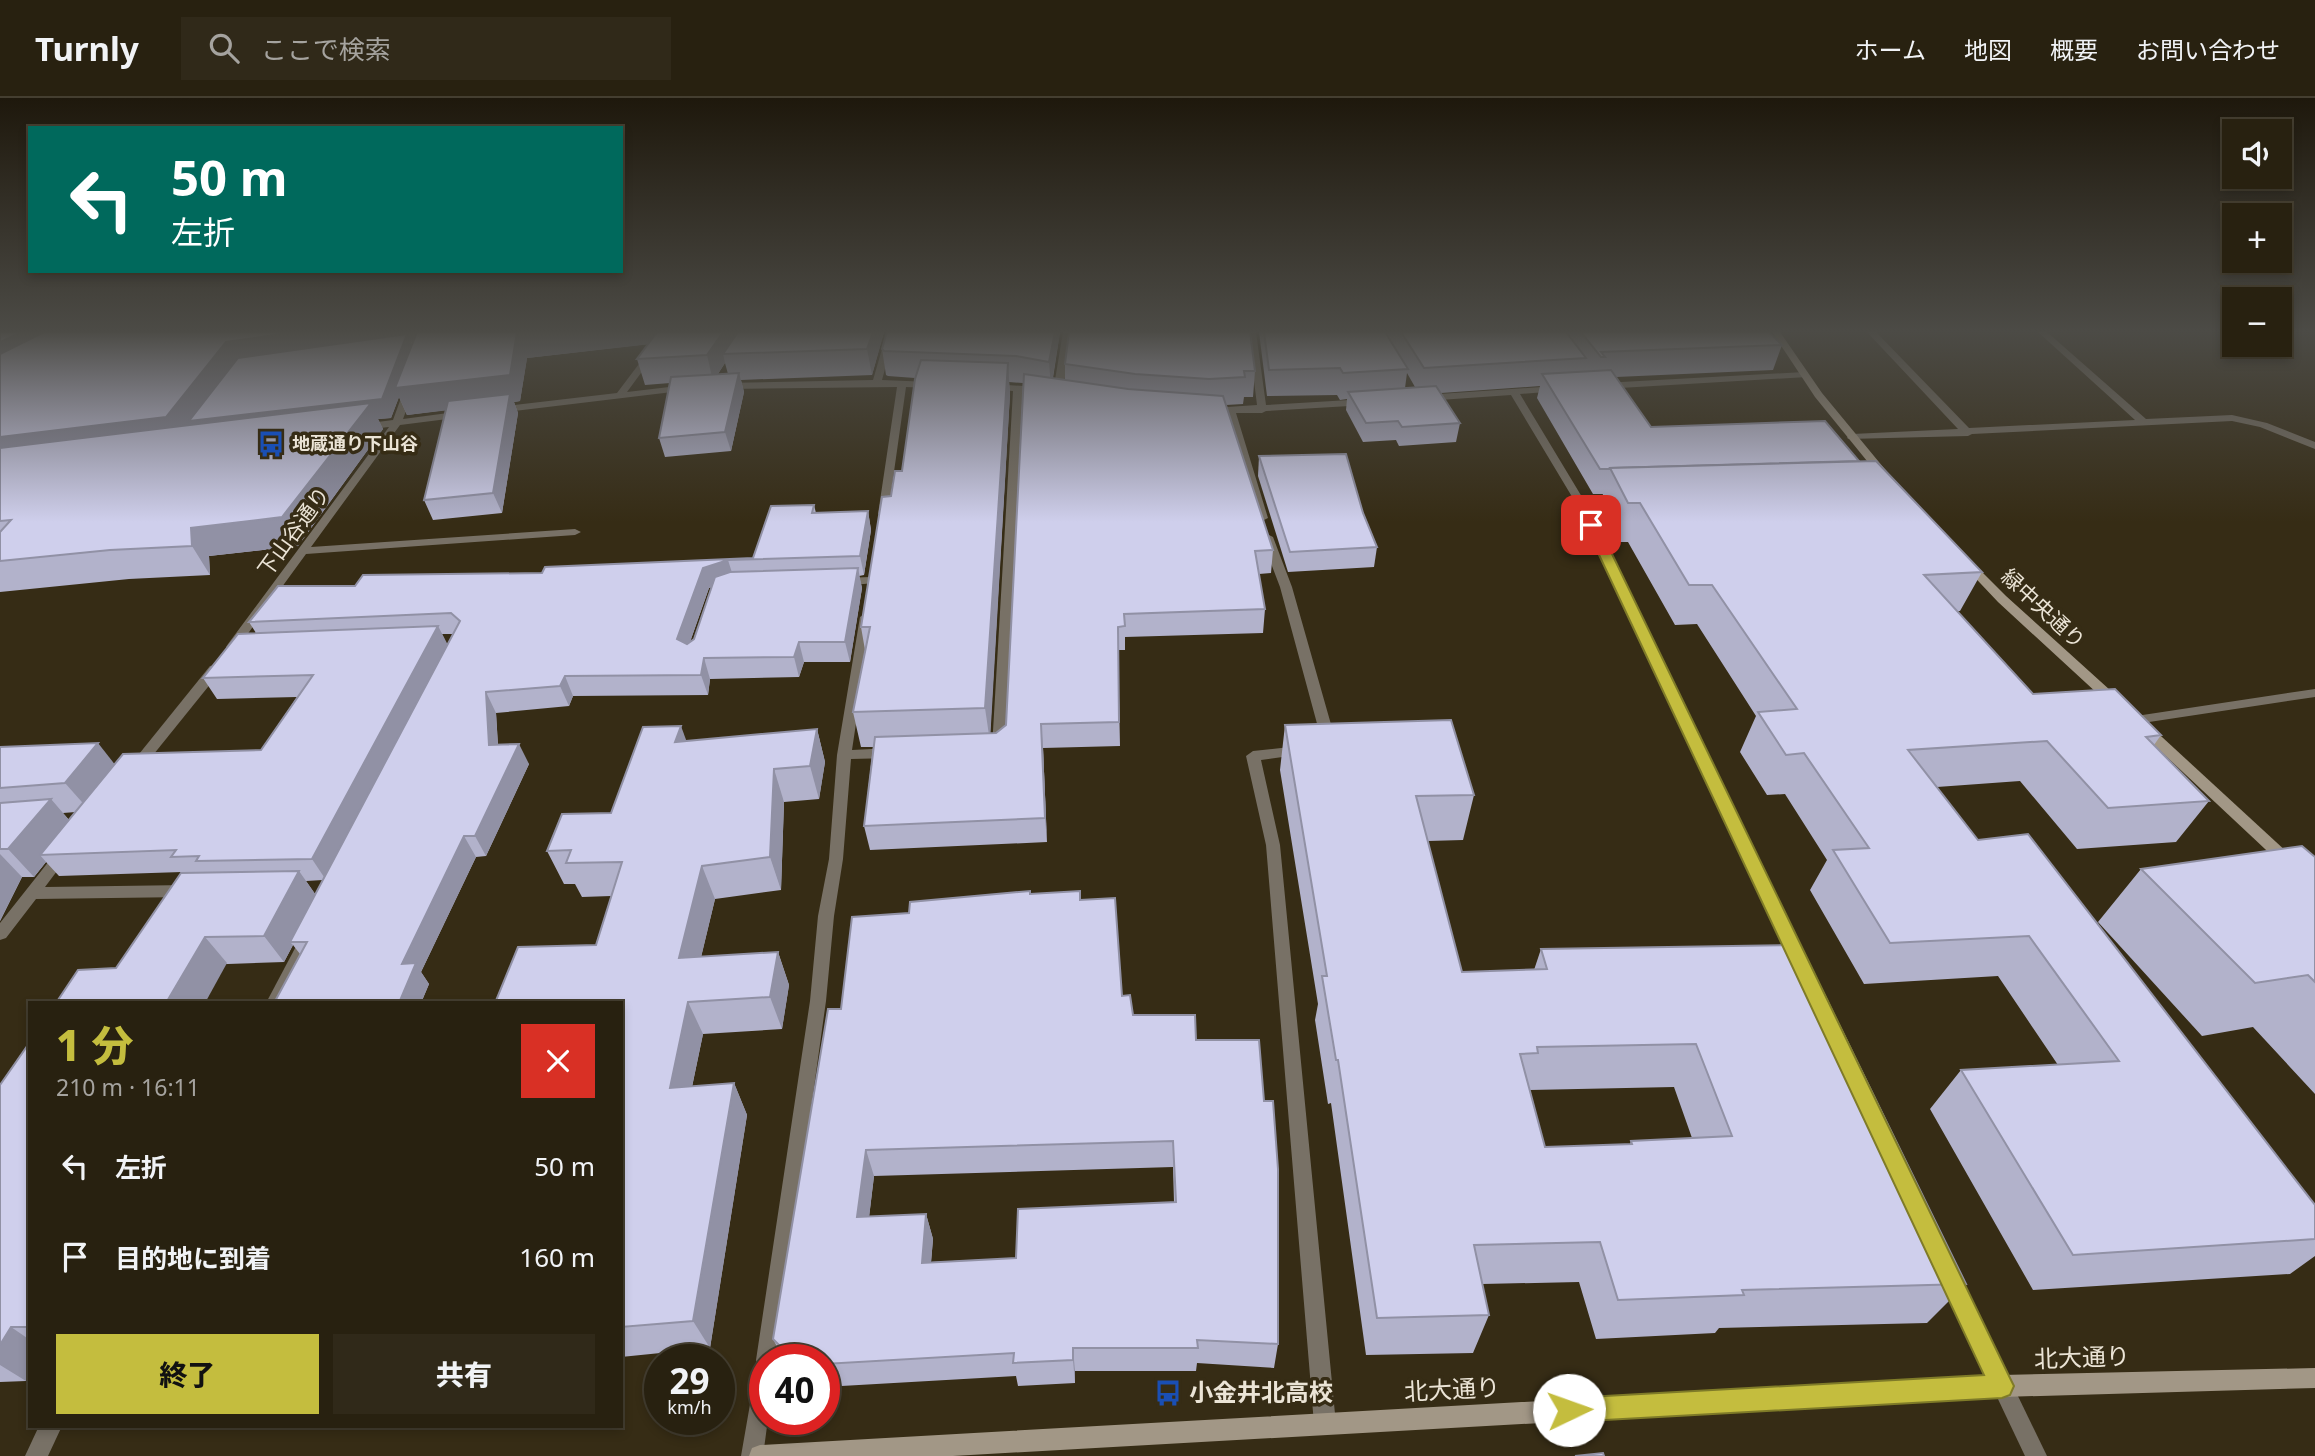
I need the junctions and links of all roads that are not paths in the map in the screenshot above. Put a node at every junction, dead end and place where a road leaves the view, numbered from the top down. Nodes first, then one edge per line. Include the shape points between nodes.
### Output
1 (407, 395) edge
2 (610, 395) edge
3 (900, 395) edge
4 (1018, 395) edge
5 (1260, 395) edge
6 (1466, 395) edge
7 (1516, 395) edge
8 (1820, 395) edge
9 (1932, 395) edge
10 (2113, 395) edge
11 (1414, 399) edge
12 (1372, 402) edge
13 (1262, 410) junction
14 (489, 411) edge
15 (1203, 411) edge
16 (476, 412) edge
17 (1231, 412) junction
18 (397, 422) junction
19 (2144, 423) junction
20 (345, 429) edge
21 (1968, 433) junction
22 (1852, 437) junction
23 (2315, 446) edge
24 (1890, 483) edge
25 (1633, 498) edge
26 (1580, 500) junction
27 (575, 532) dead end
28 (880, 536) edge
29 (1954, 550) edge
30 (304, 551) junction
31 (830, 583) edge
32 (2315, 693) edge
33 (2136, 720) junction
34 (986, 750) edge
35 (908, 753) edge
36 (844, 755) junction
37 (127, 777) edge
38 (75, 839) edge
39 (2315, 887) edge
40 (196, 891) edge
41 (31, 893) junction
42 (316, 923) edge
43 (0, 934) edge
44 (1807, 977) edge
45 (275, 1001) edge
46 (1945, 1265) edge
47 (768, 1344) edge
48 (2315, 1378) edge
49 (2002, 1386) junction
50 (1325, 1424) junction
51 (50, 1428) edge
52 (755, 1435) edge
53 (795, 1455) edge
54 (36, 1456) edge
55 (752, 1456) edge
56 (760, 1456) edge
57 (2036, 1456) edge

1 - 18 street, 下山谷通り
2 - 14 street
3 - 28 street
4 - 34 street via 999,749
5 - 13 street
6 - 11 street
7 - 26 street
8 - 22 street
9 - 21 street
10 - 19 street
12 - 13 street
13 - 17 street
15 - 17 street
16 - 18 street
17 - 50 street via 1331,748 1253,756 1273,845
18 - 20 street
18 - 30 street, 下山谷通り
19 - 21 street
19 - 23 street via 2232,418
21 - 22 street
22 - 24 street
25 - 26 street
26 - 44 street
27 - 30 street
29 - 33 street, 緑中央通り
30 - 37 street, 下山谷通り via 238,648
31 - 36 street via 872,576
32 - 33 street
33 - 39 street, 緑中央通り
35 - 36 street
36 - 47 street via 818,1001
38 - 41 street
40 - 41 street
41 - 43 street
42 - 45 street
46 - 49 street
48 - 49 street, 北大通り
49 - 50 street, 北大通り
49 - 57 street
50 - 53 street, 北大通り
51 - 54 street
52 - 55 street
53 - 56 street, 北大通り

